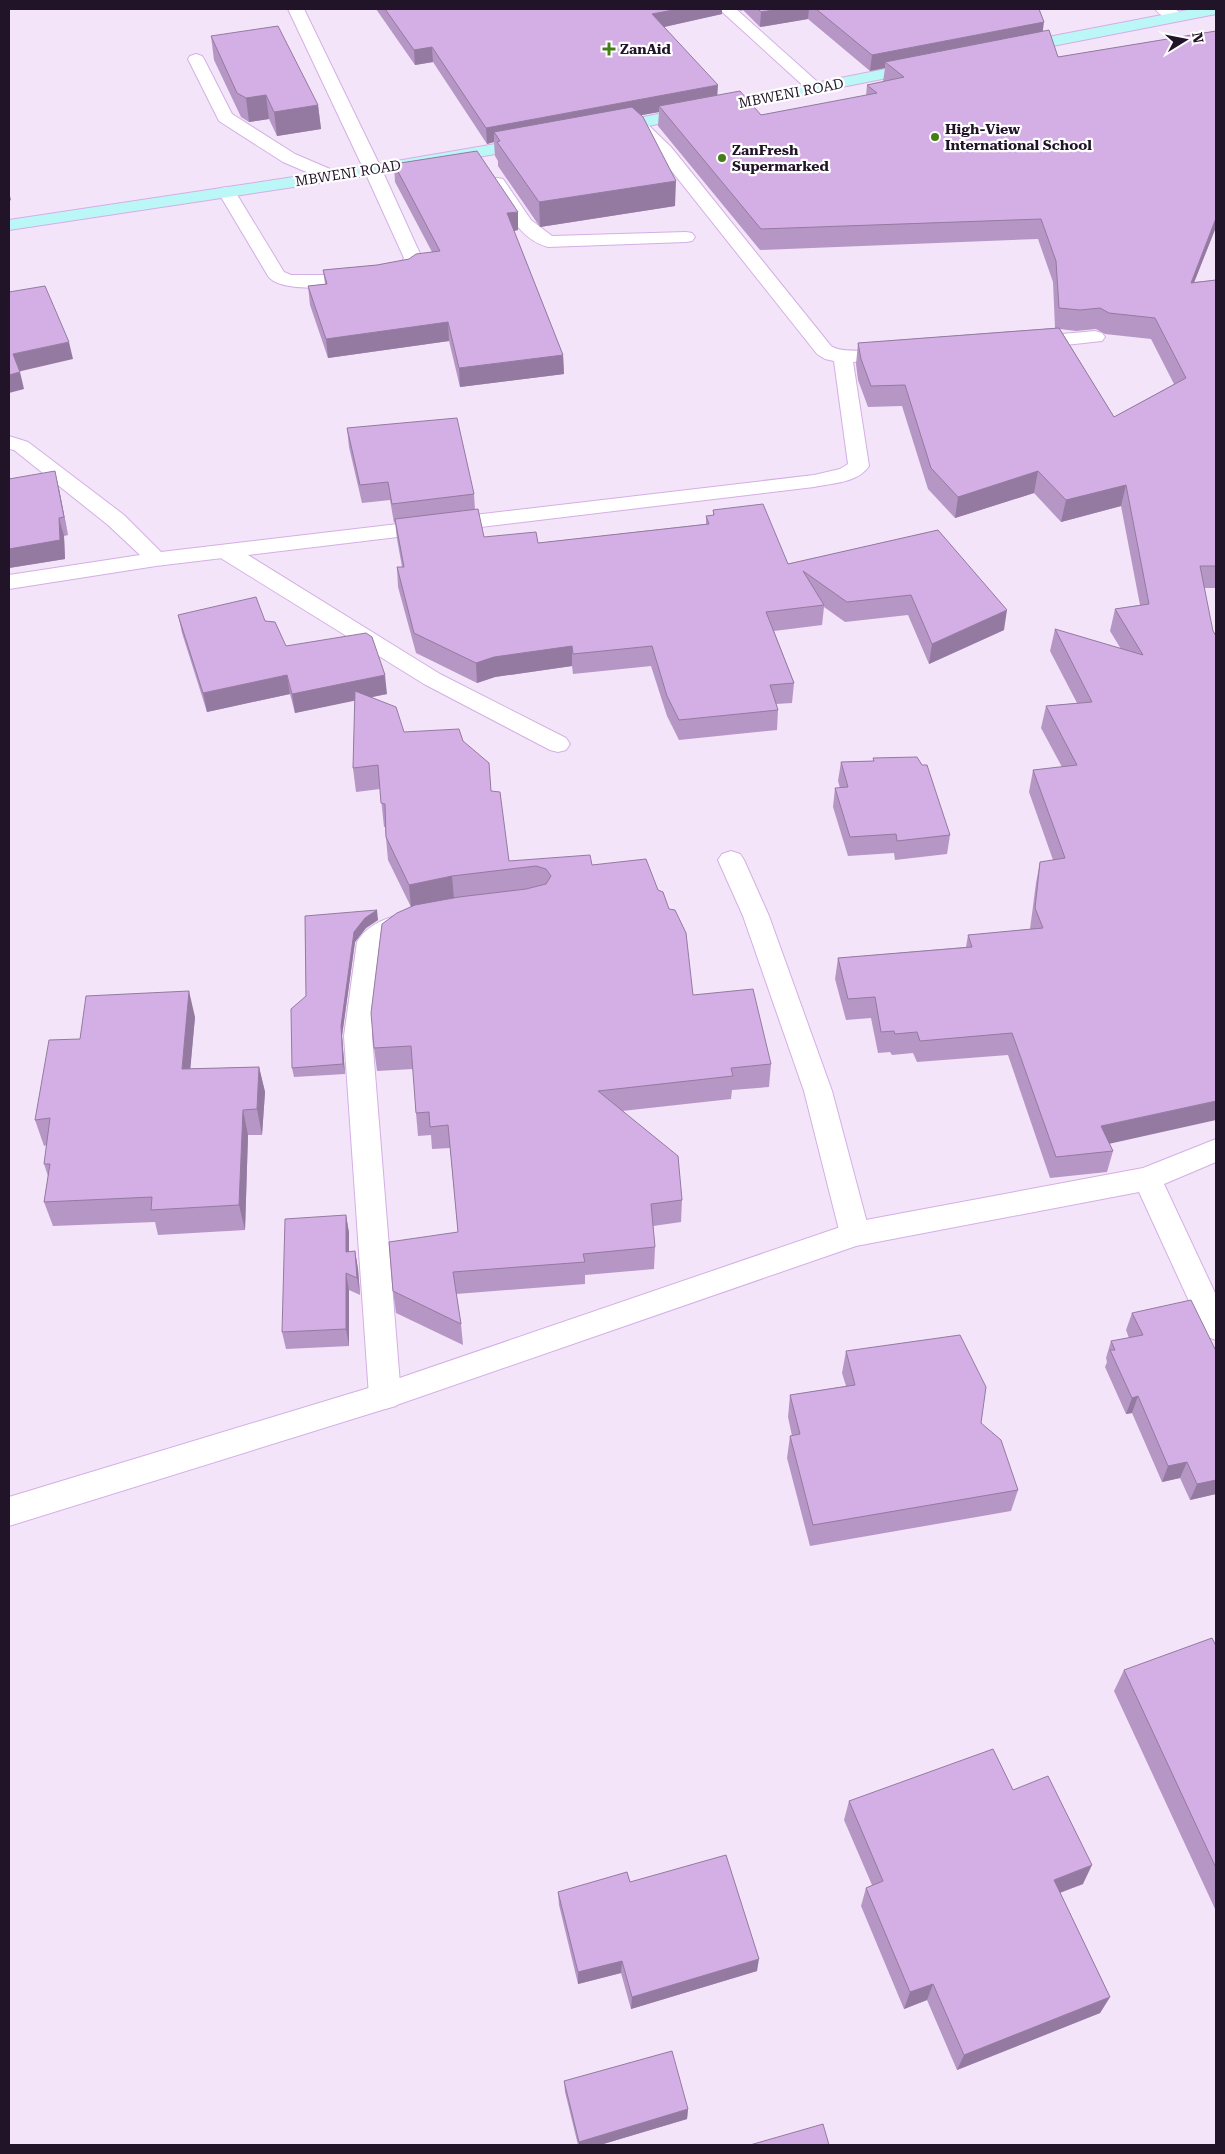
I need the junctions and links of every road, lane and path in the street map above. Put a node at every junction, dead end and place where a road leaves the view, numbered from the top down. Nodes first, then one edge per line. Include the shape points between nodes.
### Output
1 (296, 9) edge
2 (727, 9) edge
3 (1215, 10) edge
4 (1170, 12) edge
5 (1001, 51) edge
6 (196, 59) dead end
7 (932, 64) edge
8 (815, 88) junction
9 (637, 124) junction
10 (595, 132) edge
11 (546, 140) edge
12 (478, 152) junction
13 (373, 170) junction
14 (331, 176) junction
15 (227, 192) junction
16 (9, 225) edge
17 (686, 237) dead end
18 (1095, 337) edge
19 (1009, 345) edge
20 (883, 354) edge
21 (843, 357) junction
22 (9, 442) edge
23 (227, 552) junction
24 (156, 559) junction
25 (9, 582) edge
26 (558, 744) dead end
27 (731, 860) dead end
28 (441, 913) edge
29 (1216, 1150) edge
30 (1148, 1179) junction
31 (855, 1234) junction
32 (1216, 1327) edge
33 (386, 1396) junction
34 (9, 1512) edge

1 - 13 street
2 - 8 street
3 - 4 street
4 - 5 street
6 - 14 street via 225,117 289,158
7 - 8 street, MBWENI ROAD
8 - 9 street, MBWENI ROAD
9 - 10 street, MBWENI ROAD
9 - 21 street via 665,151 824,350
11 - 12 street, MBWENI ROAD
12 - 13 street, MBWENI ROAD
12 - 17 street via 527,227 548,242
13 - 14 street, MBWENI ROAD
13 - 15 street via 413,258 409,268 403,272 301,284 281,280
14 - 15 street, MBWENI ROAD
15 - 16 street, MBWENI ROAD
18 - 19 street
20 - 21 street
21 - 23 street via 859,466 847,474 814,481
22 - 24 street via 21,446 116,520
23 - 24 street
23 - 26 street via 432,679
24 - 25 street
27 - 31 street via 756,916 818,1090
28 - 33 street via 383,930 370,942 358,1036
29 - 30 street
30 - 31 street
30 - 32 street
31 - 33 street
33 - 34 street

